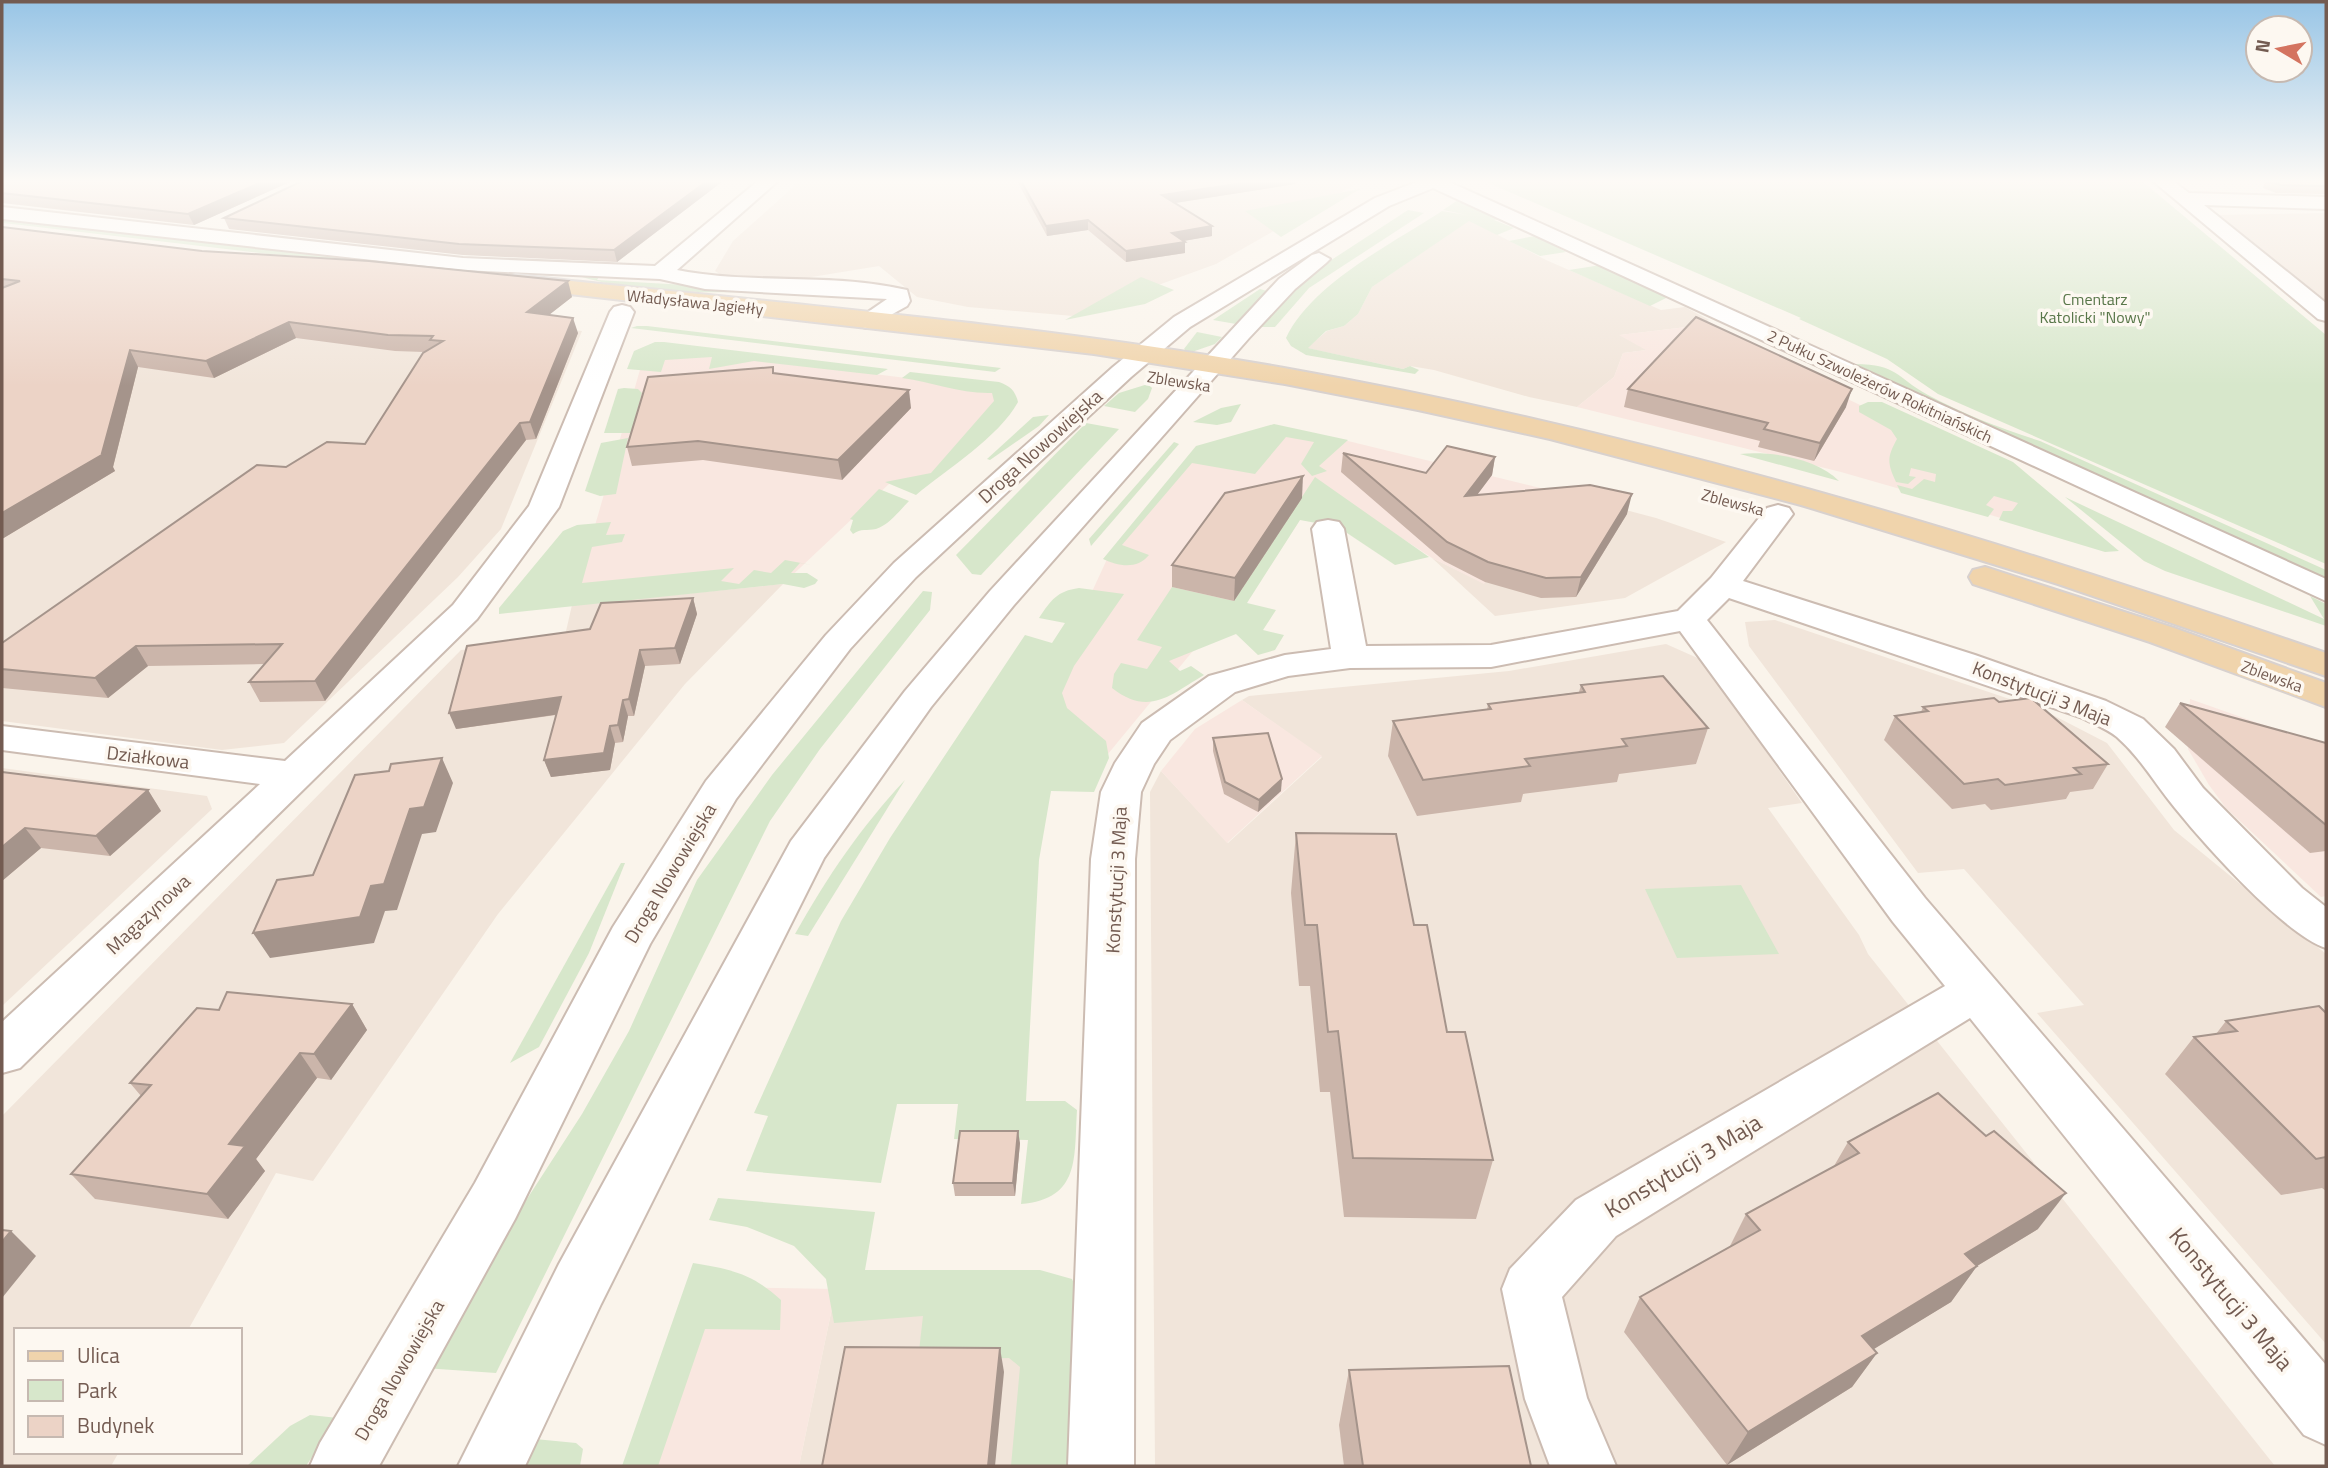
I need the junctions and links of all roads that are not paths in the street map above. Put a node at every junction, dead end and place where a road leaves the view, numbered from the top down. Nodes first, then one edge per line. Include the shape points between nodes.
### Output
1 (153, 250) edge
2 (329, 250) edge
3 (688, 250) edge
4 (1301, 250) edge
5 (1334, 250) edge
6 (1582, 250) edge
7 (2246, 250) edge
8 (243, 260) junction
9 (267, 264) edge
10 (660, 273) junction
11 (497, 297) edge
12 (622, 312) junction
13 (2326, 314) edge
14 (867, 321) junction
15 (1147, 354) junction
16 (1122, 372) junction
17 (1205, 374) junction
18 (1778, 514) junction
19 (1328, 529) dead end
20 (1723, 585) junction
21 (2326, 592) edge
22 (1689, 618) junction
23 (1350, 657) junction
24 (2326, 664) edge
25 (2326, 696) edge
26 (2, 738) edge
27 (295, 775) junction
28 (2326, 931) edge
29 (1975, 992) junction
30 (2, 1054) edge
31 (2326, 1413) edge
32 (343, 1466) edge
33 (491, 1466) edge
34 (1101, 1466) edge
35 (1583, 1466) edge

1 - 8 main road, Władysława Jagiełły
2 - 10 street via 463,264
3 - 10 street
4 - 15 street, Droga Nowowiejska via 1201,308
5 - 17 street via 1287,284
6 - 21 street, 2 Pułku Szwoleżerów Rokitniańskich
7 - 13 street
8 - 9 main road, Władysława Jagiełły
8 - 14 main road, Władysława Jagiełły via 387,267
10 - 14 street via 705,282 886,290 899,295 899,301
11 - 12 main road, Władysława Jagiełły
12 - 16 main road, Władysława Jagiełły
12 - 27 street, Magazynowa via 544,507 465,612
14 - 15 main road, Władysława Jagiełły
15 - 16 street, Droga Nowowiejska
15 - 17 main road, Zblewska
16 - 17 main road, Zblewska
16 - 32 street, Droga Nowowiejska via 905,570 838,642 720,791 629,939 488,1213
17 - 18 main road, Zblewska via 1618,470
17 - 24 main road, Zblewska via 1492,417 1765,484 2103,587
17 - 33 street via 943,668 806,852 530,1382
18 - 20 street
18 - 25 main road, Zblewska via 2057,600
19 - 23 street
20 - 22 street
20 - 28 street, Konstytucji 3 Maja via 1989,672 2093,709 2129,727 2160,758 2189,798 2286,899
22 - 23 street, Konstytucji 3 Maja via 1491,656
22 - 29 street, Konstytucji 3 Maja
23 - 34 street, Konstytucji 3 Maja via 1285,666 1223,684 1156,733 1121,792 1114,859
26 - 27 street, Działkowa
27 - 30 street, Magazynowa
29 - 31 street, Konstytucji 3 Maja
29 - 35 street, Konstytucji 3 Maja via 1596,1218 1531,1289 1556,1399

